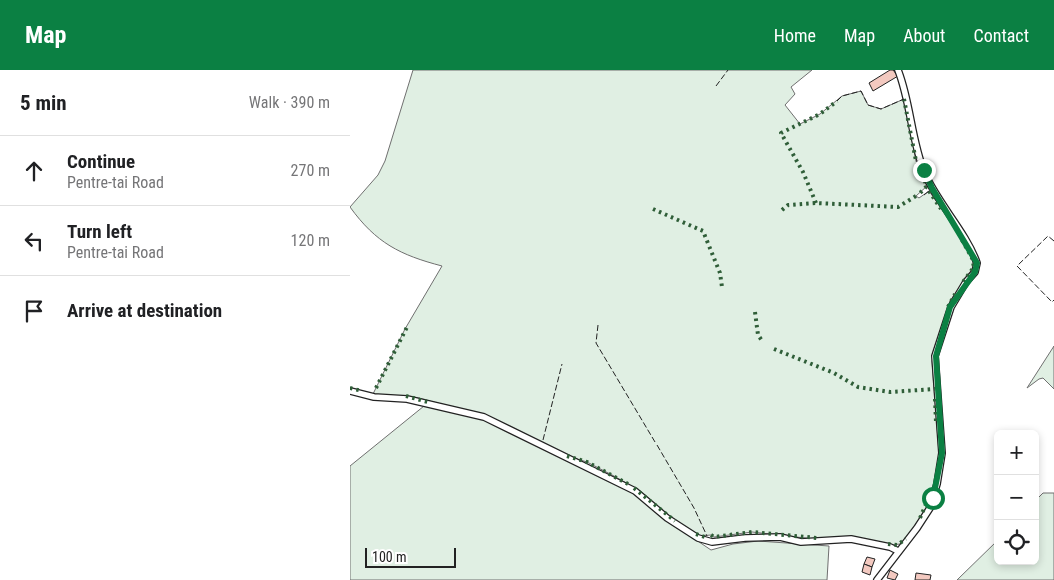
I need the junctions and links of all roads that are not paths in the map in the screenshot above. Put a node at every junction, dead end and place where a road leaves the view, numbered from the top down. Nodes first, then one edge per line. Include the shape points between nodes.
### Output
1 (898, 70) edge
2 (350, 391) edge
3 (898, 551) junction
4 (877, 580) edge

1 - 3 street via 924,170 977,263 975,272 950,307 936,356 942,453 937,484 930,508
2 - 3 street via 374,397 407,399 484,417 635,491 667,518 698,538 712,542 780,537 801,542 851,539 890,546
3 - 4 street

